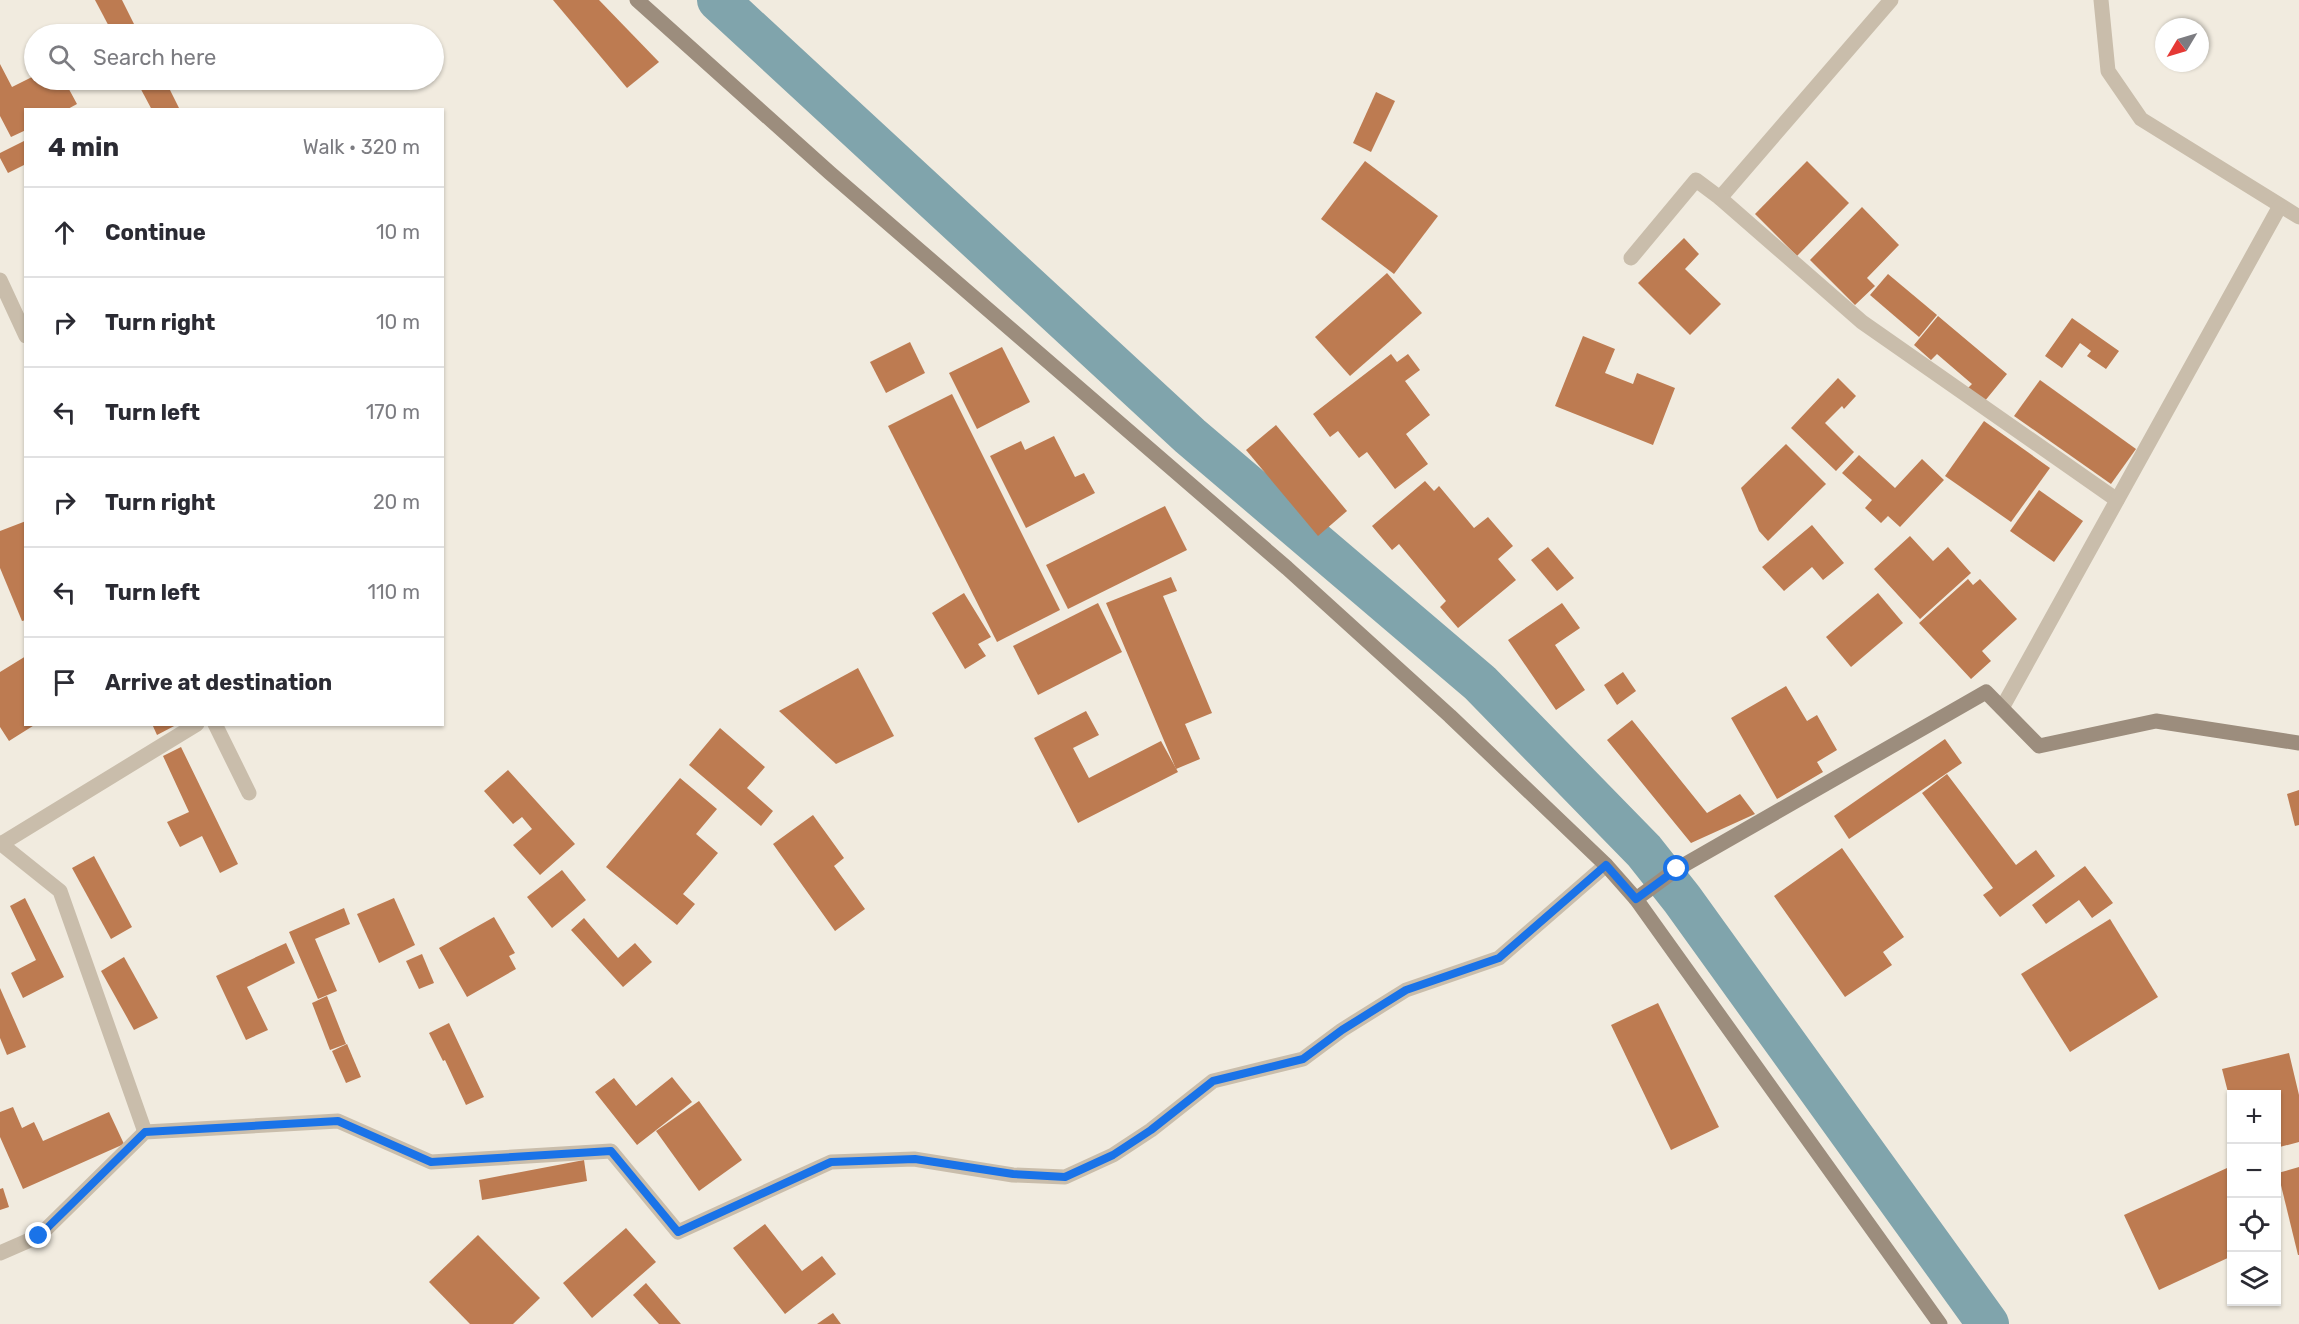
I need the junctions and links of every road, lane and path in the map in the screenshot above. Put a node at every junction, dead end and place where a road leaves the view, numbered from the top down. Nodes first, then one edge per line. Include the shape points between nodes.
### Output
1 (637, 0) edge
2 (1891, 0) edge
3 (2101, 0) edge
4 (1720, 198) junction
5 (2280, 206) junction
6 (2299, 217) edge
7 (1631, 258) dead end
8 (0, 280) edge
9 (24, 332) edge
10 (2117, 500) junction
11 (2002, 708) junction
12 (194, 726) edge
13 (216, 726) edge
14 (2299, 743) edge
15 (249, 794) dead end
16 (0, 843) edge
17 (1606, 865) junction
18 (1636, 899) junction
19 (145, 1132) junction
20 (0, 1253) edge
21 (1940, 1324) edge

1 - 17 street via 830,173 1287,568
2 - 4 street
3 - 5 street via 2108,71 2141,119
4 - 7 street via 1696,180
4 - 10 street via 1862,322
5 - 6 street
5 - 10 street
8 - 9 street
10 - 11 street
11 - 14 street via 2039,746 2156,721
11 - 18 street via 1986,693 1677,869
12 - 16 street
13 - 15 street
16 - 19 street via 60,891
17 - 18 street
17 - 19 street via 1499,958 1406,990 1303,1059 1213,1081 1113,1155 1065,1177 1013,1174 915,1159 831,1162 678,1232 611,1151 431,1162 338,1121
18 - 21 street
19 - 20 street via 39,1236

